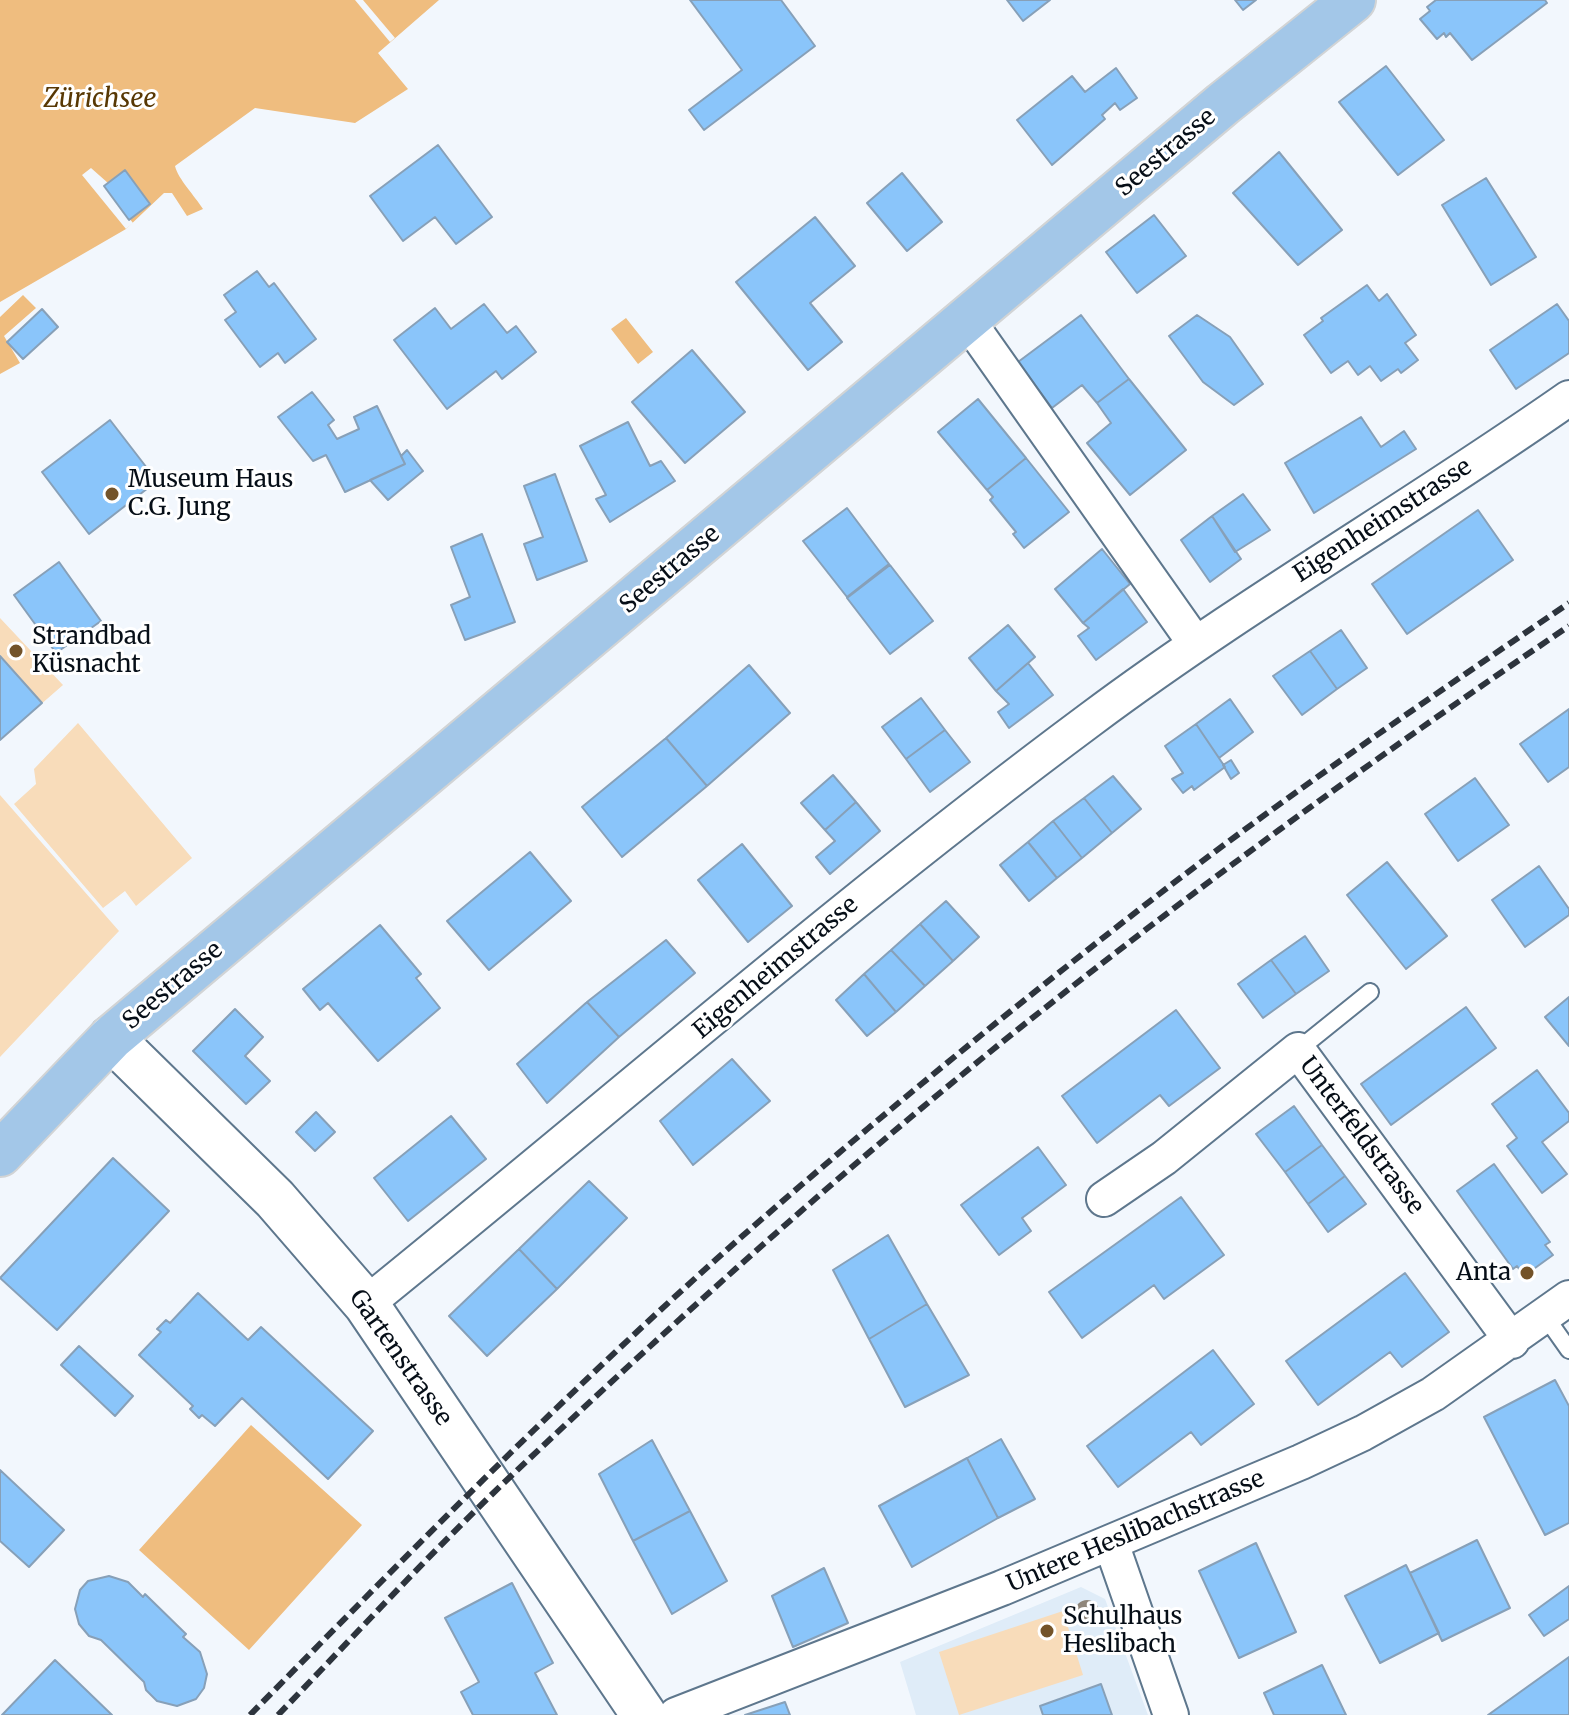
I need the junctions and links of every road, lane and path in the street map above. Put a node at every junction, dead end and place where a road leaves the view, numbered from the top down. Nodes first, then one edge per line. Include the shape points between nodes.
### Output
1 (1353, 0) edge
2 (968, 321) junction
3 (1569, 398) edge
4 (1195, 643) junction
5 (1370, 992) dead end
6 (111, 1038) junction
7 (1298, 1050) junction
8 (0, 1154) edge
9 (1104, 1199) dead end
10 (366, 1304) junction
11 (1557, 1307) edge
12 (1512, 1341) junction
13 (1569, 1350) edge
14 (1111, 1543) junction
15 (644, 1715) edge
16 (676, 1715) edge
17 (1171, 1715) edge

1 - 2 main road, Seestrasse
2 - 4 street
2 - 6 main road, Seestrasse
3 - 4 street, Eigenheimstrasse
4 - 10 street, Eigenheimstrasse via 915,854
5 - 7 lane
6 - 8 main road, Seestrasse
6 - 10 street, Gartenstrasse via 275,1199
7 - 9 street, Unterfeldstrasse via 1164,1158
7 - 12 street, Unterfeldstrasse
10 - 15 street, Gartenstrasse
11 - 12 street, Untere Heslibachstrasse
11 - 13 lane
12 - 14 street, Untere Heslibachstrasse via 1363,1433
14 - 16 street, Untere Heslibachstrasse
14 - 17 street

